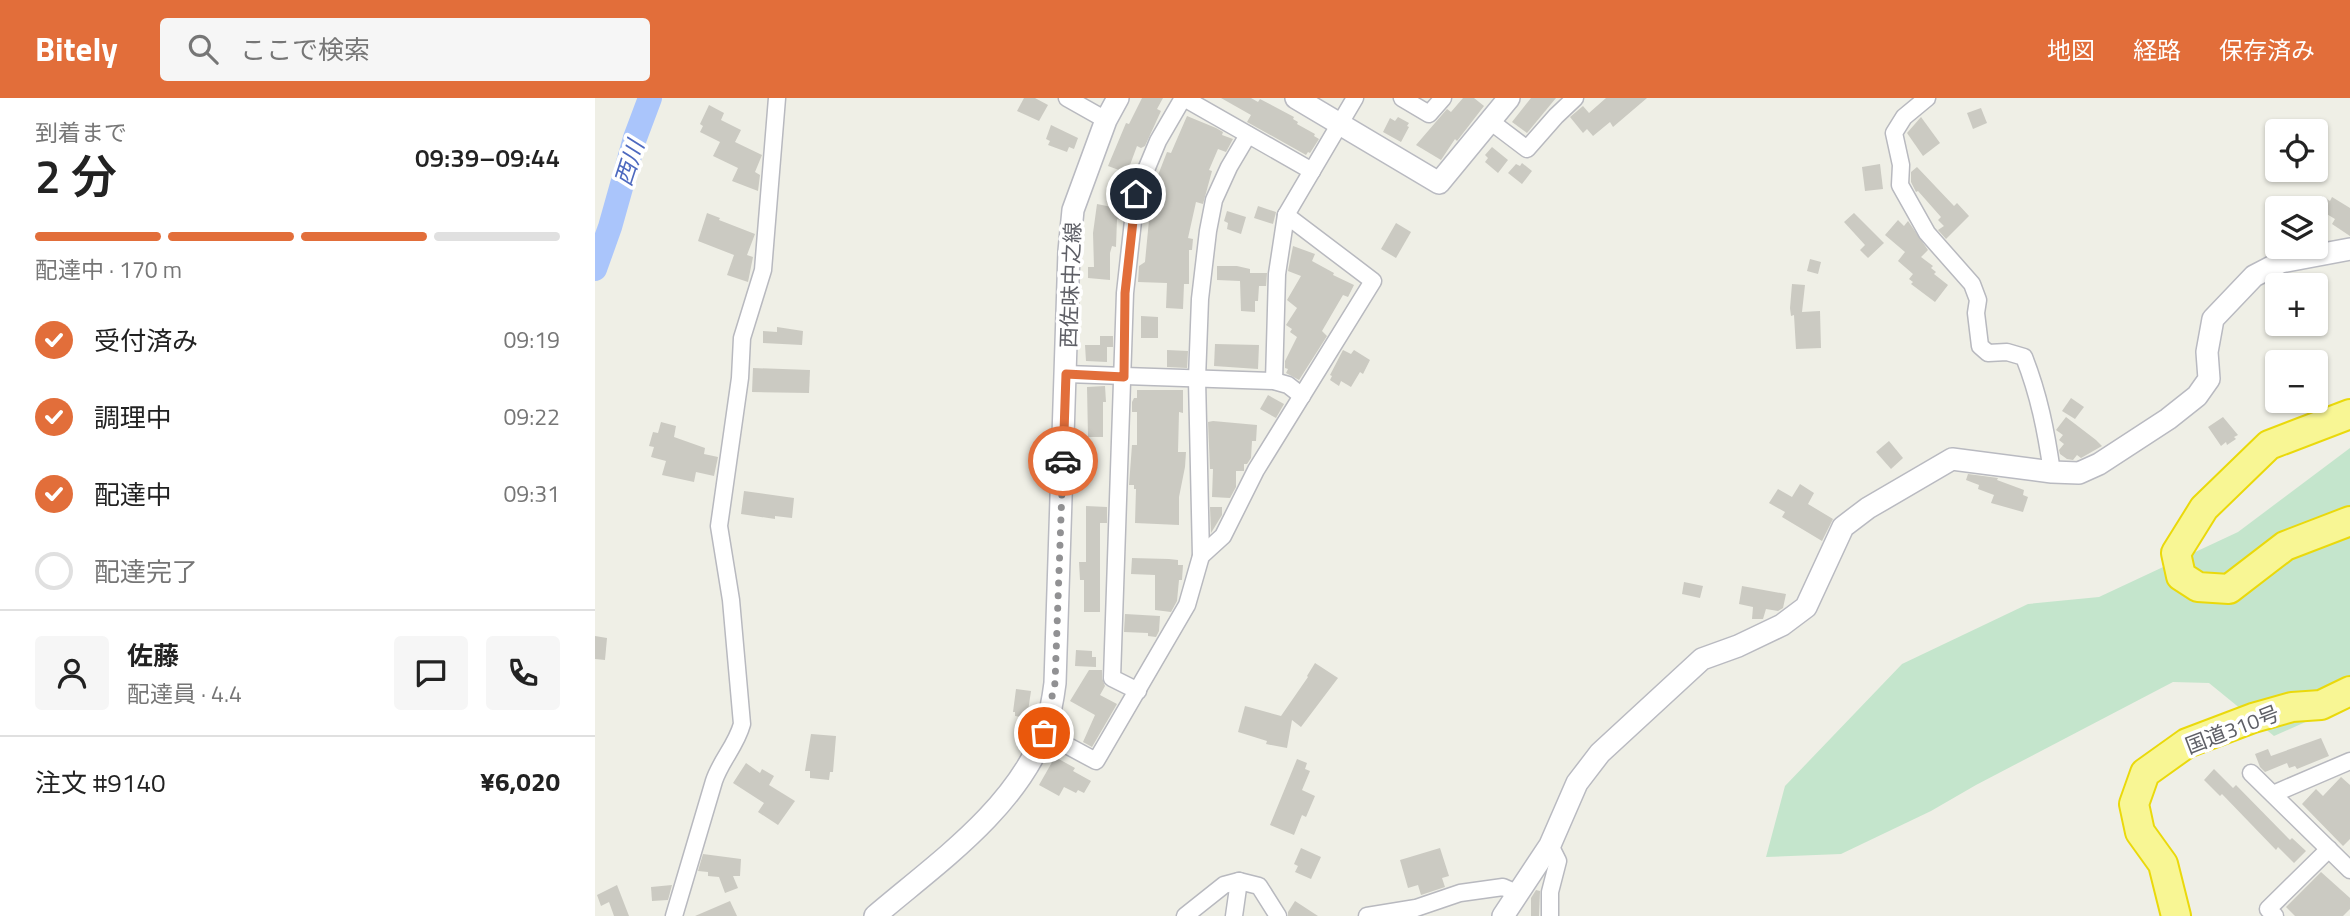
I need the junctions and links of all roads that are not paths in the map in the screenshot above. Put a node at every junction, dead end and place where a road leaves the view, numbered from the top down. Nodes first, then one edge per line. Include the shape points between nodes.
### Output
1 (777, 98) edge
2 (1067, 98) edge
3 (1118, 98) edge
4 (1184, 98) edge
5 (1296, 98) edge
6 (1355, 98) edge
7 (1402, 98) edge
8 (1443, 98) edge
9 (1509, 98) edge
10 (1575, 98) edge
11 (1927, 98) edge
12 (1106, 120) junction
13 (1490, 121) junction
14 (1342, 124) junction
15 (1248, 135) junction
16 (1313, 172) junction
17 (1286, 215) junction
18 (2350, 249) edge
19 (1066, 374) junction
20 (1124, 377) junction
21 (1197, 379) junction
22 (1274, 381) junction
23 (1302, 396) junction
24 (2350, 414) edge
25 (2052, 472) junction
26 (2350, 521) edge
27 (1201, 556) junction
28 (1138, 691) junction
29 (2350, 691) edge
30 (1044, 733) junction
31 (2350, 761) edge
32 (2251, 772) dead end
33 (2273, 794) junction
34 (1550, 845) junction
35 (2329, 849) junction
36 (2350, 870) edge
37 (1239, 881) junction
38 (1519, 894) junction
39 (674, 916) edge
40 (875, 916) edge
41 (1185, 916) edge
42 (1234, 916) edge
43 (1278, 916) edge
44 (1367, 916) edge
45 (1503, 916) edge
46 (1550, 916) edge
47 (2176, 916) edge
48 (2275, 916) edge

1 - 39 street via 763,270 742,338 719,526 742,724 737,742 719,765
2 - 12 street
3 - 12 street, 西佐味中之線
4 - 15 street
4 - 20 street via 1158,141 1136,194 1125,293
5 - 14 street
6 - 14 street
7 - 8 street via 1429,114
9 - 13 street
10 - 13 street via 1527,149
11 - 25 street via 1904,117 1894,133 1900,185 1927,233 1972,284 1978,300 1980,346 1988,353 2024,357 2045,420
12 - 19 street, 西佐味中之線 via 1073,210
13 - 14 street via 1439,183
14 - 16 street
15 - 16 street
15 - 21 street via 1214,200 1201,299
16 - 17 street
17 - 22 street via 1277,274
17 - 23 street via 1373,281
18 - 25 street via 2281,262 2254,276 2213,319 2207,352 2209,379 2197,396 2099,464 2080,473
19 - 20 street
19 - 30 street, 西佐味中之線 via 1055,683
20 - 21 street
20 - 28 street via 1112,678
21 - 22 street
21 - 27 street
22 - 23 street
23 - 27 street via 1256,470 1223,536
24 - 26 highway via 2269,445 2204,508 2176,553 2181,576 2198,587 2229,589 2285,546
25 - 34 street via 1952,459 1868,508 1843,527 1806,607 1782,625 1702,659 1600,753 1577,783
27 - 28 street via 1187,605
28 - 30 street via 1096,761
29 - 47 highway, 国道310号 via 2321,705 2291,707 2187,743 2145,773 2134,804 2140,832 2163,864
30 - 40 street, 西佐味中之線 via 1005,798
31 - 33 street
32 - 33 street
33 - 35 street
34 - 38 street
34 - 46 street via 1557,861
35 - 36 street
35 - 48 street via 2268,909
37 - 41 street via 1224,885
37 - 42 street
37 - 43 street via 1259,886
38 - 44 street via 1503,887 1460,893 1416,908
38 - 45 street

